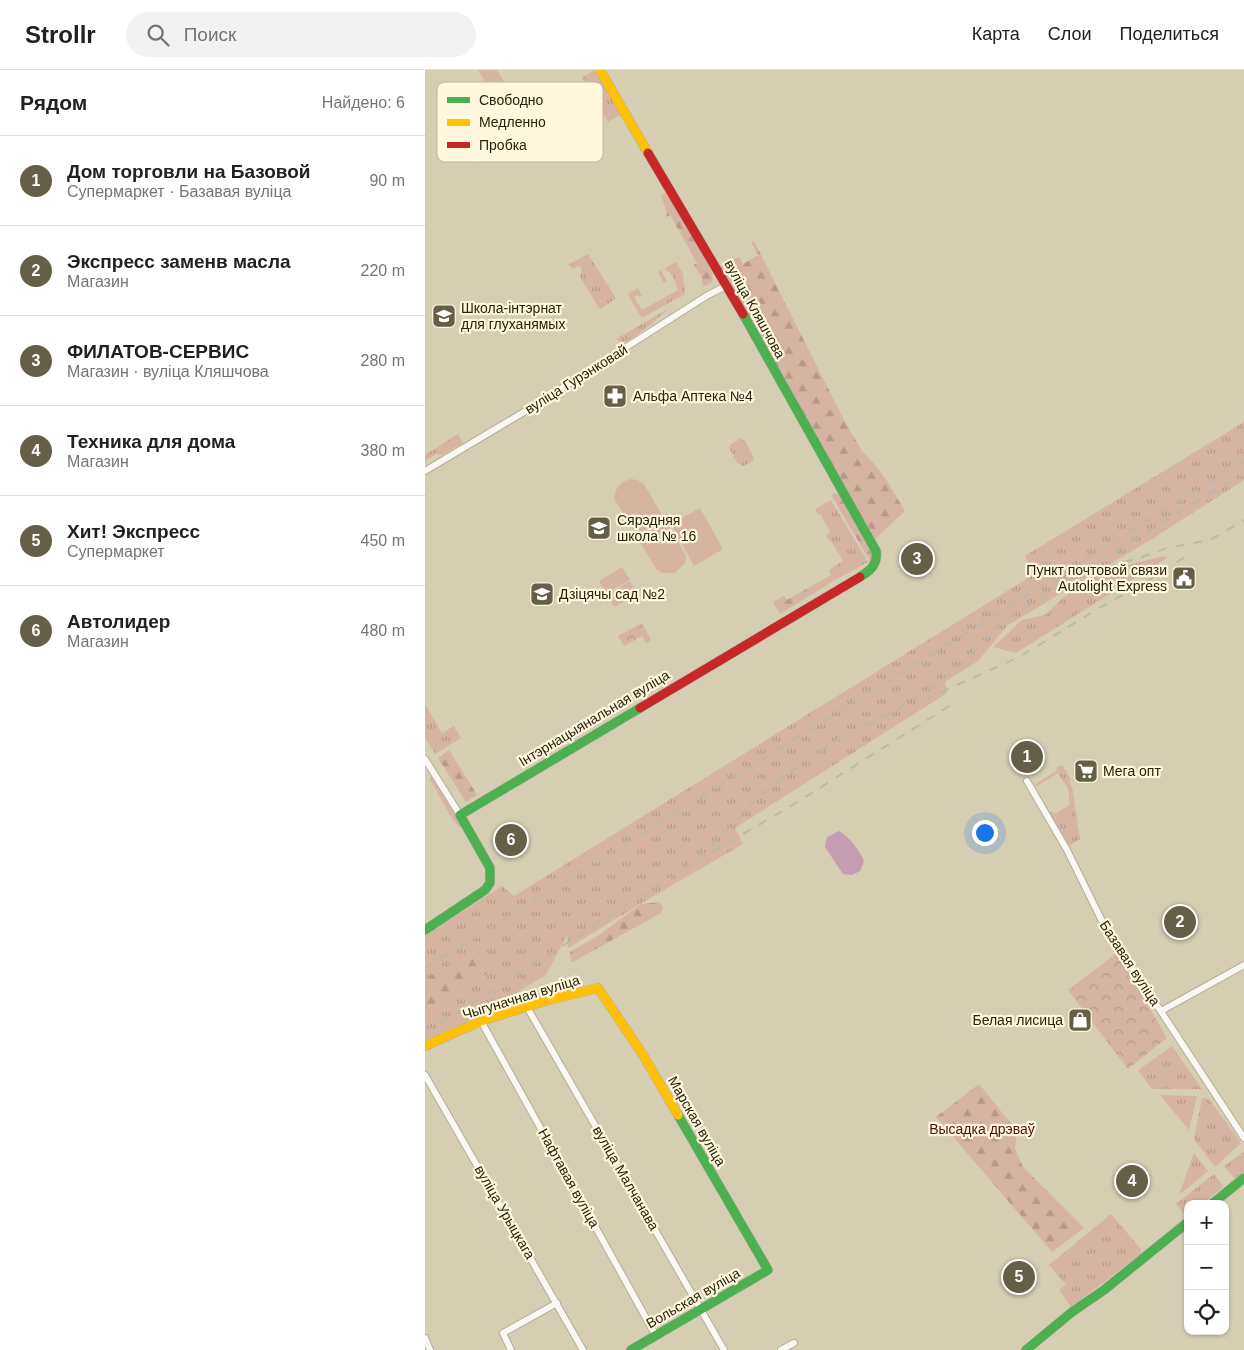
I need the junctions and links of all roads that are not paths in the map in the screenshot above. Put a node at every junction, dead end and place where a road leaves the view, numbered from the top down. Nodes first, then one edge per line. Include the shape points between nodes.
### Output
1 (600, 70) edge
2 (726, 286) junction
3 (425, 471) edge
4 (877, 564) joint
5 (425, 759) edge
6 (1027, 781) dead end
7 (460, 815) junction
8 (425, 930) edge
9 (1244, 965) edge
10 (598, 988) joint
11 (527, 1007) junction
12 (1161, 1011) junction
13 (481, 1021) junction
14 (425, 1046) edge
15 (425, 1075) edge
16 (1244, 1138) edge
17 (1243, 1182) edge
18 (1218, 1200) edge
19 (1184, 1225) edge
20 (768, 1270) joint
21 (557, 1303) junction
22 (701, 1309) junction
23 (656, 1336) junction
24 (425, 1338) edge
25 (794, 1343) dead end
26 (430, 1350) edge
27 (511, 1350) edge
28 (583, 1350) edge
29 (631, 1350) edge
30 (724, 1350) edge
31 (781, 1350) edge
32 (1025, 1350) edge

1 - 2 street, вуліца Кляшчова
2 - 3 street, вуліца Гурэнковай
2 - 4 street, вуліца Кляшчова via 876,551
4 - 7 street, Інтэрнацыянальная вуліца via 872,570
5 - 7 street
6 - 12 street, Базавая вуліца via 1067,850 1103,923
7 - 8 street via 491,868 490,883 485,890
9 - 12 street
10 - 11 street, Чыгуначная вуліца
10 - 20 street, Марская вуліца via 643,1055
11 - 13 street, Чыгуначная вуліца
11 - 22 street, вуліца Малчанава
12 - 16 street, Базавая вуліца
13 - 14 street, Чыгуначная вуліца
13 - 23 street, Нафтавая вуліца
15 - 21 street, вуліца Урыцкага
17 - 18 street
19 - 32 street
20 - 22 street, Вольская вуліца
21 - 27 street via 503,1333
21 - 28 street, вуліца Урыцкага
22 - 23 street, Вольская вуліца
22 - 30 street, вуліца Малчанава
23 - 29 street, Вольская вуліца
24 - 26 street
25 - 31 street

